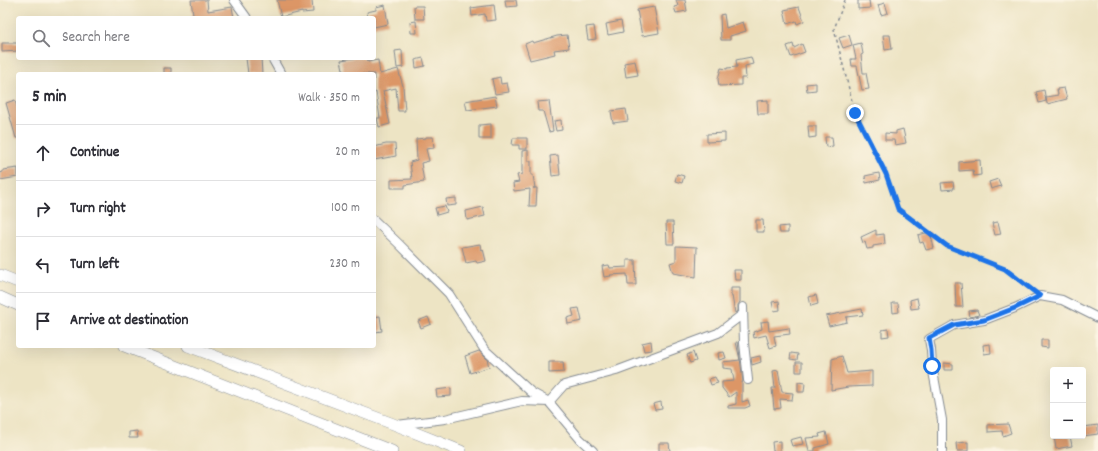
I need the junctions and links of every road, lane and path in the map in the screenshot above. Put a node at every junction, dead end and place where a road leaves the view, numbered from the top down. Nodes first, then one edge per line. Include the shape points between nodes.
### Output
1 (234, 0) edge
2 (845, 0) edge
3 (246, 16) edge
4 (273, 60) edge
5 (280, 72) edge
6 (376, 222) edge
7 (0, 275) edge
8 (16, 281) edge
9 (1040, 296) junction
10 (0, 297) edge
11 (16, 303) edge
12 (1098, 318) edge
13 (129, 348) edge
14 (193, 348) edge
15 (748, 380) dead end
16 (548, 402) junction
17 (396, 425) junction
18 (392, 451) edge
19 (461, 451) edge
20 (593, 451) edge
21 (942, 451) edge

1 - 3 street
2 - 9 path via 834,29 855,113 886,174 898,209 947,246 1005,269
4 - 5 street
6 - 16 street via 448,294 484,349 531,392
7 - 8 street
9 - 12 street via 1062,300
9 - 21 street via 984,320 954,325 929,338 942,420
10 - 11 street
13 - 18 street
14 - 17 street
15 - 16 street via 743,310 718,333 616,371 564,385
16 - 17 street via 522,400 445,419
16 - 20 street
17 - 19 street

